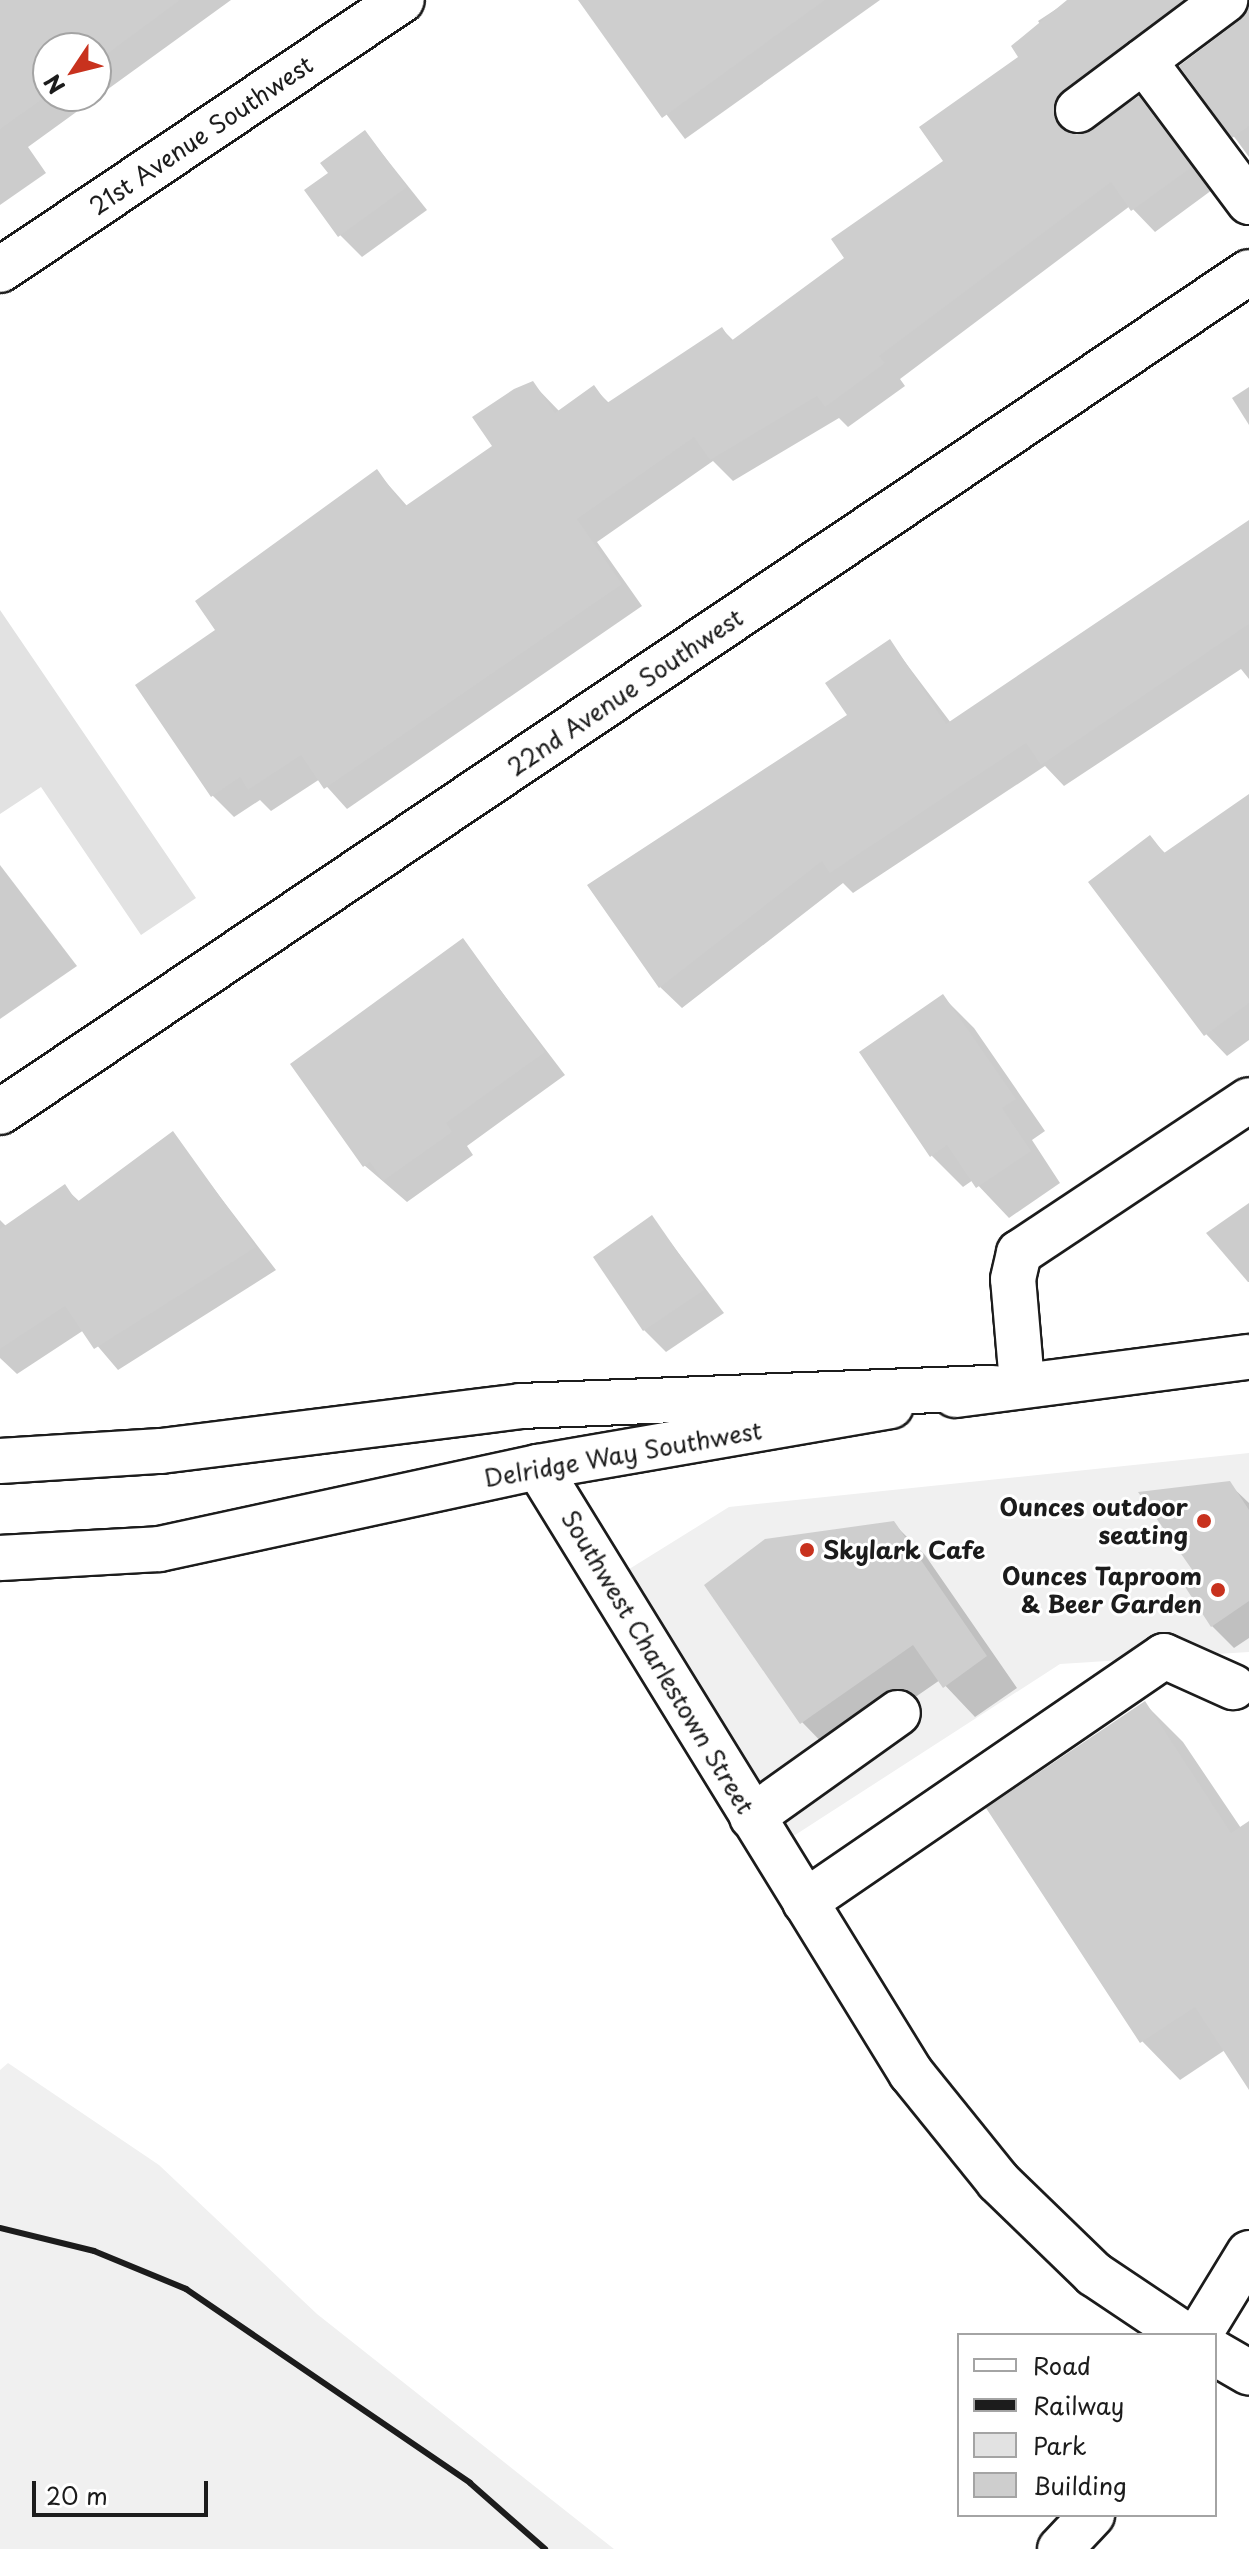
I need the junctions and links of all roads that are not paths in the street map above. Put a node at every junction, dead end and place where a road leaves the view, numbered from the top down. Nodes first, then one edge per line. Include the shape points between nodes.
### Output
1 (402, 0) edge
2 (1225, 0) edge
3 (1144, 61) junction
4 (1078, 110) dead end
5 (1249, 202) edge
6 (0, 270) edge
7 (1249, 272) edge
8 (1249, 1100) edge
9 (0, 1112) edge
10 (1249, 1357) edge
11 (1008, 1386) junction
12 (0, 1461) edge
13 (538, 1467) junction
14 (0, 1558) edge
15 (1233, 1687) dead end
16 (898, 1713) dead end
17 (752, 1817) junction
18 (805, 1902) junction
19 (1249, 2253) edge
20 (1182, 2333) edge
21 (1200, 2333) edge
22 (1217, 2354) edge
23 (1249, 2373) edge
24 (1090, 2517) edge
25 (1060, 2549) edge

1 - 6 main road, 21st Avenue Southwest
2 - 3 main road
3 - 4 main road
3 - 5 main road
7 - 9 main road, 22nd Avenue Southwest
8 - 11 main road via 1047,1231 1014,1265
10 - 11 main road, Delridge Way Southwest
11 - 12 main road via 520,1406 161,1451
11 - 13 main road, Delridge Way Southwest
13 - 14 main road, Delridge Way Southwest via 159,1549
13 - 17 main road, Southwest Charlestown Street
15 - 18 main road via 1164,1656
16 - 17 main road
17 - 18 main road, Southwest Charlestown Street
18 - 20 main road, Southwest Charlestown Street via 911,2073 998,2181 1094,2274
19 - 21 main road
22 - 23 main road
24 - 25 main road

